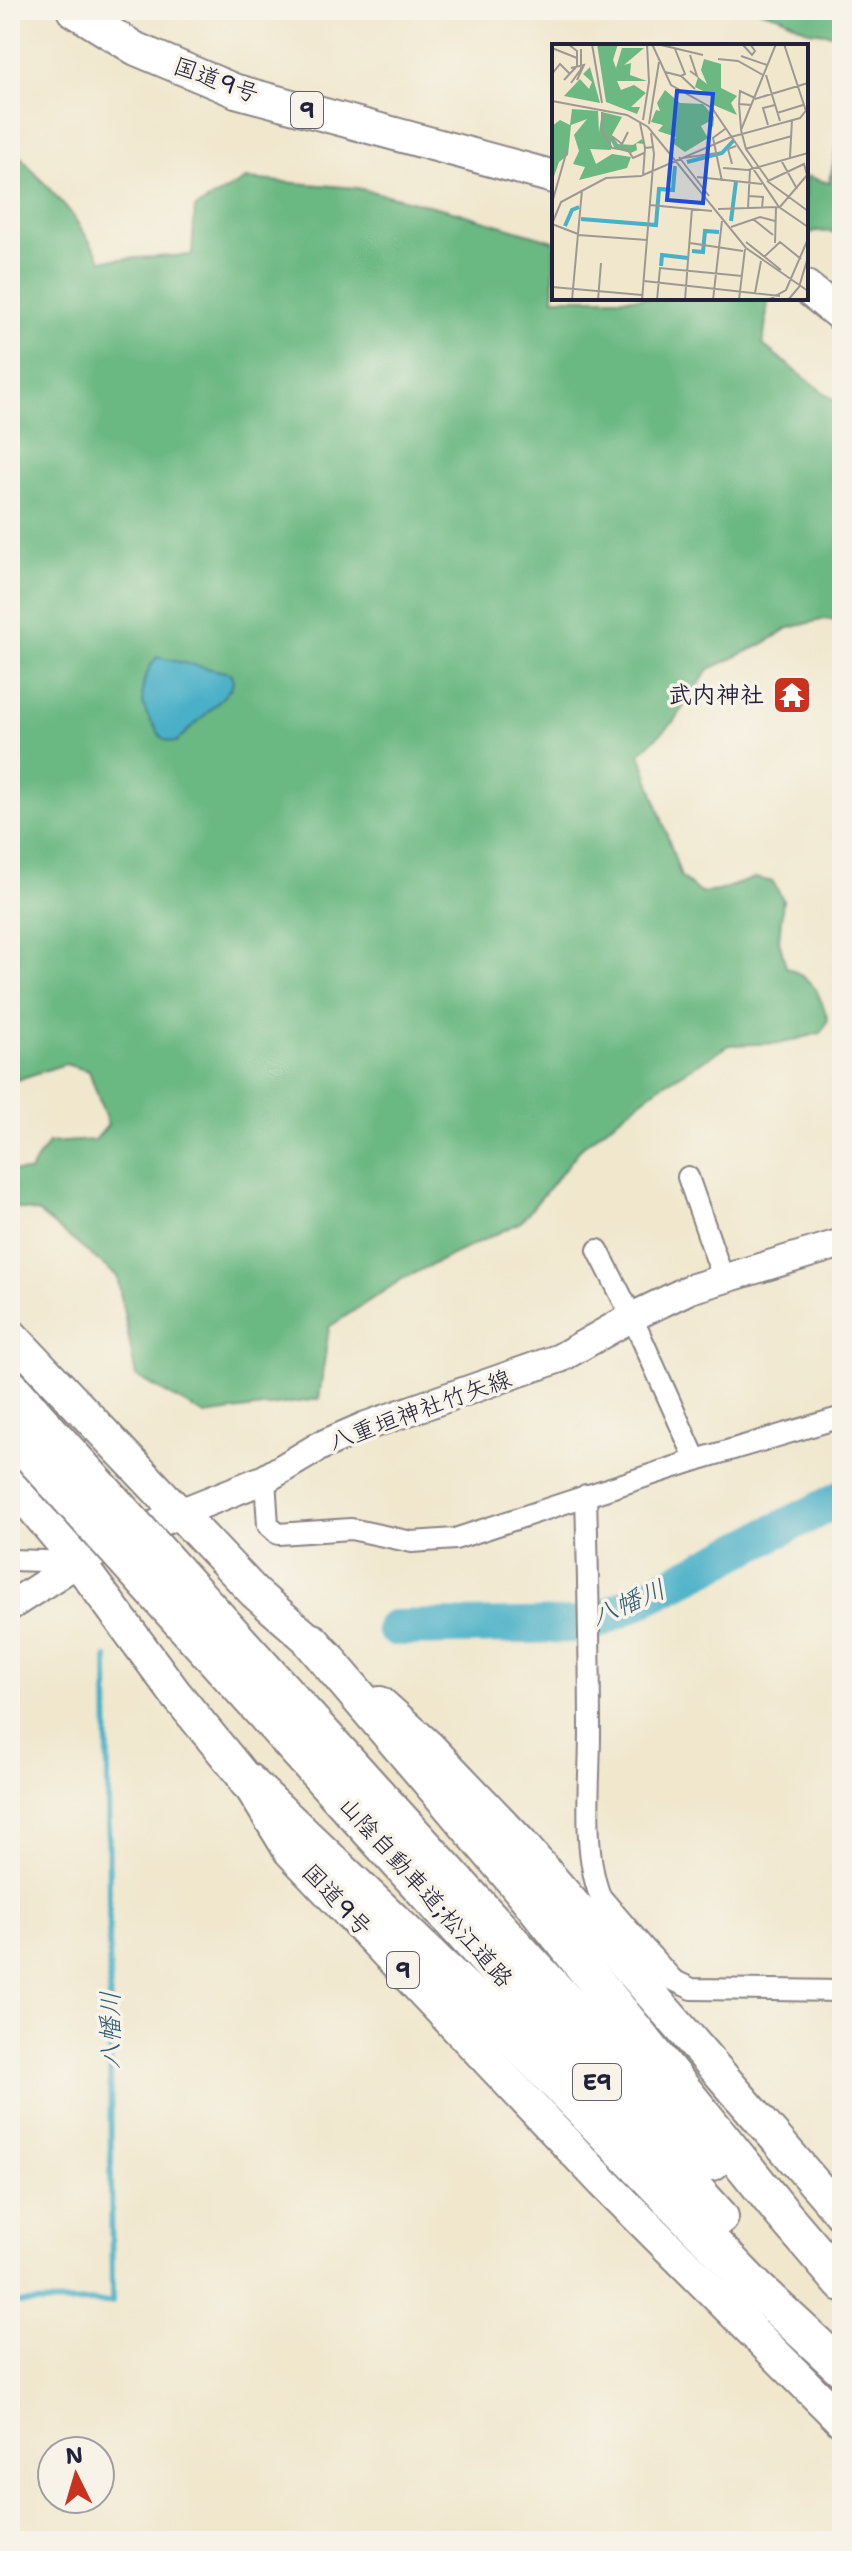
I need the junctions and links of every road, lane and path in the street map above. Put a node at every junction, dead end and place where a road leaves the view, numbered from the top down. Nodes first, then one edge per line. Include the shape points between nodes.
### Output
1 (73, 10) edge
2 (552, 176) edge
3 (808, 289) edge
4 (842, 316) edge
5 (688, 1177) dead end
6 (842, 1243) edge
7 (598, 1250) dead end
8 (723, 1278) junction
9 (632, 1317) junction
10 (10, 1334) edge
11 (16, 1416) edge
12 (842, 1417) edge
13 (696, 1460) junction
14 (265, 1479) junction
15 (10, 1480) edge
16 (586, 1495) junction
17 (182, 1512) junction
18 (10, 1560) edge
19 (78, 1562) junction
20 (10, 1606) edge
21 (312, 1642) junction
22 (247, 1781) junction
23 (365, 1803) junction
24 (638, 1959) junction
25 (842, 1991) edge
26 (842, 2215) edge
27 (842, 2283) edge
28 (842, 2305) edge
29 (842, 2351) edge
30 (842, 2368) edge
31 (842, 2421) edge

1 - 2 highway, 国道9号 / 9 via 136,49 236,91
3 - 4 highway
5 - 8 street
6 - 8 main road, 八重垣神社竹矢線
7 - 9 street
8 - 9 main road, 八重垣神社竹矢線
9 - 13 street
9 - 14 main road, 八重垣神社竹矢線 via 560,1358 366,1426
10 - 17 highway
11 - 23 highway, 山陰自動車道;松江道路 / E9, bridge
12 - 13 street
13 - 16 street
14 - 16 street via 268,1525 278,1534 351,1529 412,1542 455,1539
14 - 17 main road, 八重垣神社竹矢線
15 - 19 highway, 国道9号 / 9
16 - 24 street via 590,1839 600,1896
17 - 19 main road, 八重垣神社竹矢線
17 - 21 highway via 255,1593
18 - 19 street
19 - 20 main road, 八重垣神社竹矢線
19 - 22 highway, 国道9号 / 9
21 - 24 highway via 430,1748
21 - 27 highway via 514,1880
22 - 30 highway via 478,2002 757,2289
22 - 31 highway, 国道9号 / 9 via 300,1862 603,2182
23 - 28 highway, 山陰自動車道;松江道路 / E9
23 - 29 highway, 山陰自動車道;松江道路 / E9
24 - 25 street via 692,1989
24 - 26 highway

